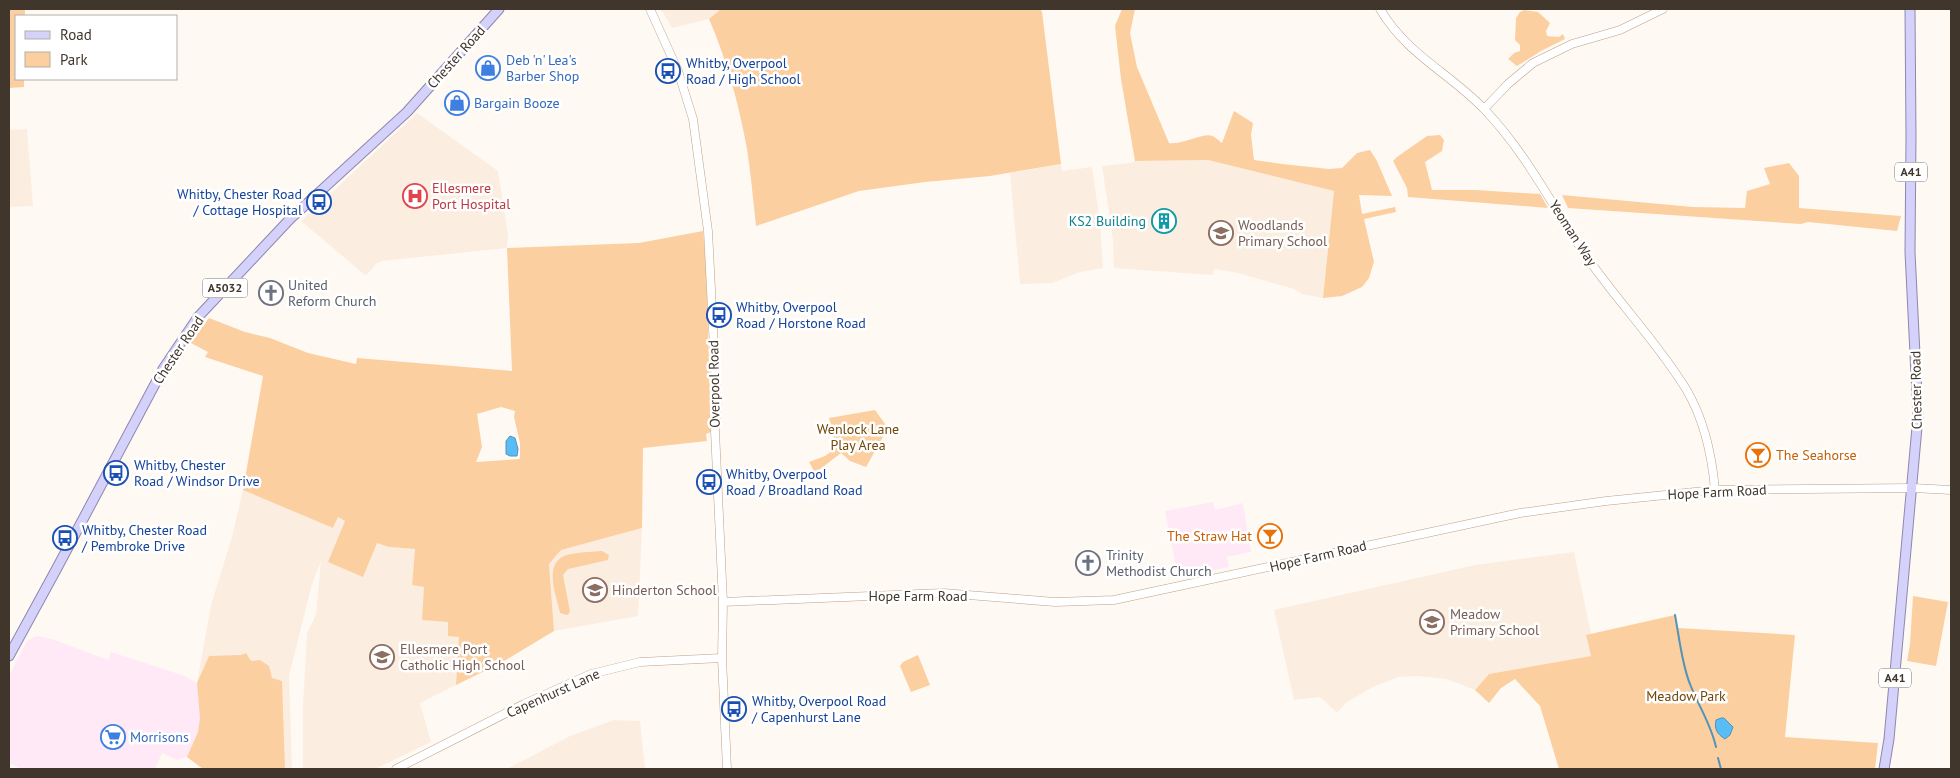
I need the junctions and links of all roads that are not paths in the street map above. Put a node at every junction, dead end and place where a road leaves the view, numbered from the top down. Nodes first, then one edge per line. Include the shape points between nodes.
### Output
1 (499, 9) edge
2 (650, 9) edge
3 (1380, 9) edge
4 (1663, 9) edge
5 (1910, 9) edge
6 (1484, 109) junction
7 (1913, 488) junction
8 (1715, 490) junction
9 (1951, 490) edge
10 (723, 602) junction
11 (9, 656) edge
12 (722, 658) junction
13 (396, 769) edge
14 (727, 769) edge
15 (1884, 769) edge

1 - 11 main road, Chester Road / A5032 via 406,112 290,219 198,317 162,369
2 - 10 street, Overpool Road via 678,71 692,119 701,174 710,265
3 - 6 street, Yeoman Way via 1390,27 1408,46
4 - 6 street via 1620,30 1572,44 1533,64
5 - 7 main road, Chester Road / A41 via 1910,252 1918,416
6 - 8 street, Yeoman Way via 1518,149 1583,251 1686,390 1701,420
7 - 8 street, Hope Farm Road
7 - 9 street, Hope Farm Road
7 - 15 main road, Chester Road / A41
8 - 10 street, Hope Farm Road via 1520,513 1114,600 1055,602 943,593
10 - 12 street, Overpool Road
12 - 13 street, Capenhurst Lane via 640,662 591,674
12 - 14 street, Overpool Road

